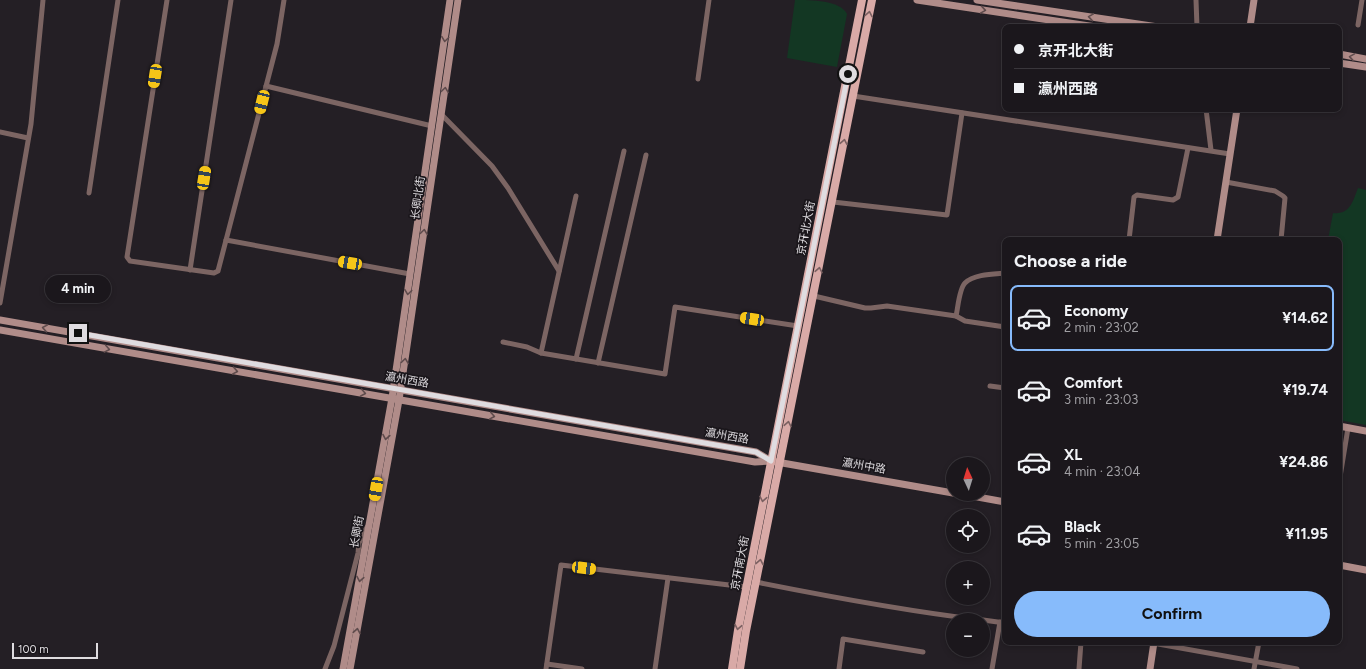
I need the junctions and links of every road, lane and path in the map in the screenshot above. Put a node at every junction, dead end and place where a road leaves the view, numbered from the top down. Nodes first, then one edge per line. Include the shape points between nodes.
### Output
1 (43, 0) edge
2 (118, 0) edge
3 (167, 0) edge
4 (231, 0) edge
5 (284, 0) edge
6 (450, 0) edge
7 (458, 0) edge
8 (709, 0) edge
9 (862, 0) edge
10 (872, 0) edge
11 (917, 0) edge
12 (977, 0) edge
13 (1196, 0) edge
14 (1254, 0) edge
15 (1362, 0) edge
16 (1076, 24) edge
17 (1138, 24) edge
18 (1197, 24) edge
19 (1250, 24) edge
20 (1358, 25) dead end
21 (1342, 55) edge
22 (1366, 59) edge
23 (1342, 63) edge
24 (1366, 67) edge
25 (698, 79) dead end
26 (266, 86) junction
27 (853, 96) junction
28 (1206, 112) edge
29 (1237, 112) edge
30 (962, 113) junction
31 (441, 114) junction
32 (432, 126) junction
33 (0, 132) edge
34 (28, 138) junction
35 (1188, 148) junction
36 (1211, 150) dead end
37 (624, 151) dead end
38 (1230, 154) junction
39 (646, 155) dead end
40 (1226, 182) junction
41 (89, 193) dead end
42 (576, 196) dead end
43 (833, 202) junction
44 (1129, 237) edge
45 (1217, 237) edge
46 (1281, 237) edge
47 (226, 240) junction
48 (190, 270) junction
49 (559, 271) junction
50 (410, 274) junction
51 (1002, 274) edge
52 (814, 296) junction
53 (0, 303) edge
54 (956, 316) junction
55 (0, 320) edge
56 (798, 326) junction
57 (1002, 327) edge
58 (0, 330) edge
59 (503, 342) dead end
60 (541, 353) junction
61 (576, 359) junction
62 (598, 363) junction
63 (990, 386) dead end
64 (1002, 388) edge
65 (397, 389) junction
66 (396, 399) junction
67 (1342, 427) edge
68 (1348, 428) junction
69 (1366, 431) edge
70 (771, 461) junction
71 (780, 463) junction
72 (1342, 465) edge
73 (946, 492) edge
74 (990, 499) edge
75 (1002, 501) edge
76 (371, 519) junction
77 (1342, 566) edge
78 (1366, 570) edge
79 (668, 578) junction
80 (756, 582) junction
81 (746, 587) junction
82 (946, 616) edge
83 (990, 621) edge
84 (1002, 622) edge
85 (1080, 645) edge
86 (1152, 645) edge
87 (1167, 645) edge
88 (1258, 645) edge
89 (923, 652) dead end
90 (1255, 662) junction
91 (546, 667) edge
92 (325, 669) edge
93 (343, 669) edge
94 (350, 669) edge
95 (582, 669) edge
96 (655, 669) edge
97 (732, 669) edge
98 (740, 669) edge
99 (839, 669) edge
100 (992, 669) edge
101 (1079, 669) edge
102 (1150, 669) edge
103 (1254, 669) edge
104 (1297, 669) edge

1 - 34 street
2 - 41 street
3 - 48 street via 127,257 130,261
4 - 48 street
5 - 26 street via 277,44
6 -> 32 main road, 长卿北街
31 -> 7 main road, 长卿北街
8 - 25 street
9 - 56 main road, 京开北大街
27 -> 10 main road, 京开北大街
11 -> 16 main road
17 -> 12 main road
13 - 18 street
14 - 19 main road
15 - 20 street
22 -> 21 main road
23 - 24 main road
26 - 32 street
26 - 47 street
27 - 30 street
43 -> 27 main road, 京开北大街
28 - 36 street
29 - 38 main road
30 - 35 street
30 - 43 street via 947,215
31 - 49 street via 492,166
65 -> 31 main road, 长卿北街
32 - 50 main road, 长卿北街
33 - 34 street
34 - 53 street
35 - 38 street
35 - 44 street via 1178,197 1173,200 1137,195 1134,197
37 - 61 street
38 - 40 main road
39 - 62 street
40 - 45 main road
40 - 46 street via 1275,191 1284,196
42 - 49 street
52 -> 43 main road, 京开北大街
47 - 48 street via 218,271 214,273
47 - 50 street
49 - 60 street
50 -> 65 main road, 长卿北街
51 - 54 street via 966,282
52 - 54 street via 865,308 887,306
71 -> 52 main road, 京开北大街
54 - 57 street via 965,321
65 -> 55 main road, 瀛州西路
56 - 62 street via 675,307 664,374
56 - 70 main road, 京开北大街
58 -> 66 main road, 瀛州西路
59 - 60 street
60 - 61 street
61 - 62 street
63 - 64 street
65 - 66 main road, 长卿北街
65 - 70 main road, 瀛州西路 via 756,452
66 -> 70 main road, 瀛州西路 via 754,462
66 -> 76 main road, 长卿街
94 -> 66 main road, 长卿街
67 - 68 main road
68 - 69 main road
68 - 72 street
70 - 71 main road, 瀛州中路
70 -> 81 main road, 京开南大街
71 - 73 main road, 瀛州中路
80 -> 71 main road, 京开南大街
74 - 75 main road
76 - 92 street via 359,543 334,646
76 -> 93 main road, 长卿街
77 - 78 main road
79 - 81 street
79 - 91 street via 561,565
79 - 96 street
80 - 82 street via 867,604
80 - 98 main road, 京开南大街
81 -> 97 main road, 京开南大街
83 - 84 street
84 - 100 street
85 - 101 street
86 - 102 main road
87 - 90 street
88 - 90 street
89 - 99 street via 843,639
90 - 103 street
90 - 104 street
91 - 95 street

